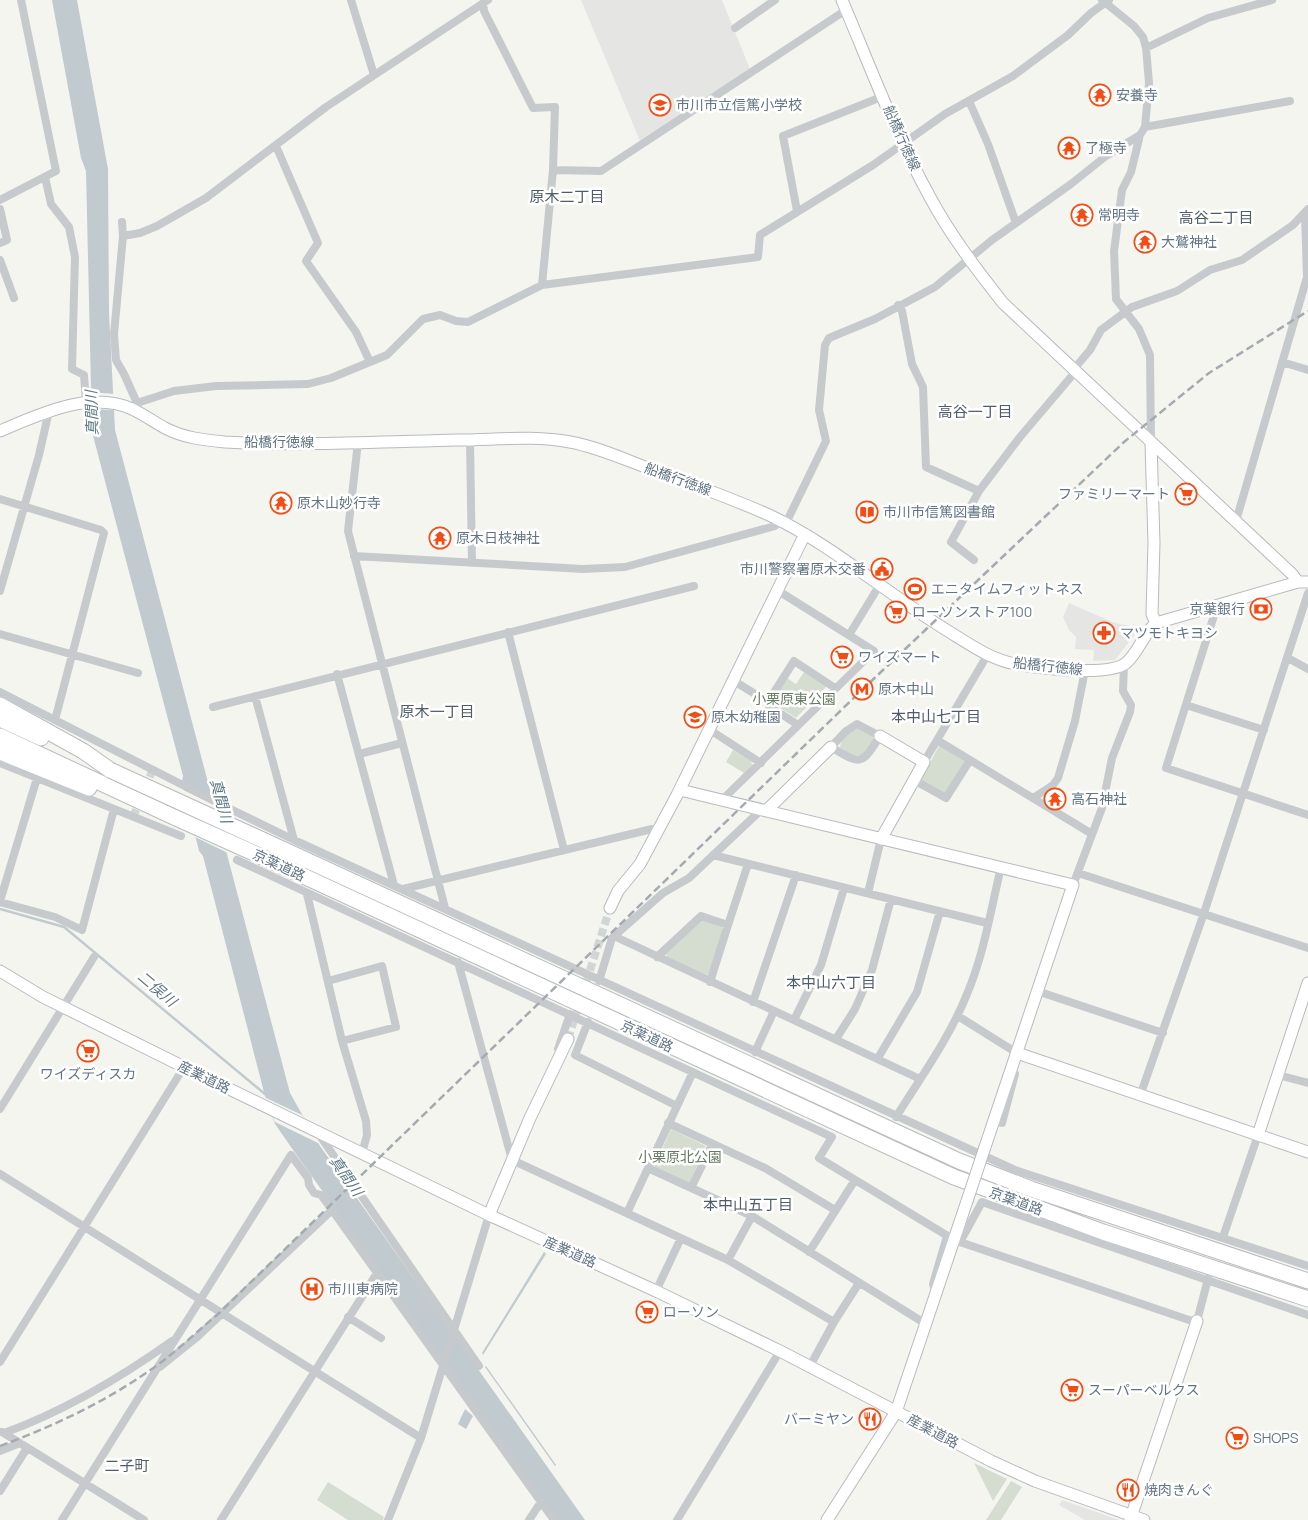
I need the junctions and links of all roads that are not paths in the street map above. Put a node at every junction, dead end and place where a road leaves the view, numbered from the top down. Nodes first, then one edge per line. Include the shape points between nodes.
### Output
1 (22, 0) edge
2 (351, 0) edge
3 (775, 0) edge
4 (1272, 0) edge
5 (1105, 1) edge
6 (486, 2) edge
7 (844, 5) edge
8 (734, 28) dead end
9 (1146, 48) junction
10 (374, 75) junction
11 (884, 96) junction
12 (969, 101) junction
13 (1290, 101) dead end
14 (1145, 127) junction
15 (1140, 135) junction
16 (904, 143) junction
17 (276, 146) junction
18 (553, 170) junction
19 (45, 177) junction
20 (0, 200) edge
21 (0, 209) edge
22 (797, 211) junction
23 (1306, 212) edge
24 (122, 222) dead end
25 (1016, 223) junction
26 (123, 236) junction
27 (0, 243) edge
28 (969, 258) junction
29 (0, 260) edge
30 (542, 285) junction
31 (14, 298) dead end
32 (898, 305) junction
33 (1126, 312) junction
34 (370, 362) junction
35 (1282, 362) junction
36 (1075, 370) junction
37 (1308, 370) edge
38 (87, 403) junction
39 (136, 406) junction
40 (49, 411) junction
41 (0, 431) edge
42 (470, 440) junction
43 (358, 442) junction
44 (1151, 443) junction
45 (979, 491) junction
46 (0, 499) edge
47 (25, 506) junction
48 (1236, 521) junction
49 (783, 522) junction
50 (805, 534) junction
51 (354, 556) junction
52 (974, 560) dead end
53 (472, 563) junction
54 (1303, 582) edge
55 (694, 586) dead end
56 (879, 586) junction
57 (778, 590) junction
58 (0, 591) edge
59 (1308, 593) edge
60 (1217, 606) junction
61 (1156, 623) junction
62 (508, 632) junction
63 (0, 634) edge
64 (848, 635) junction
65 (72, 654) junction
66 (988, 654) junction
67 (1288, 658) junction
68 (382, 663) junction
69 (1124, 665) junction
70 (1308, 669) edge
71 (1085, 670) junction
72 (138, 673) dead end
73 (337, 674) junction
74 (734, 681) junction
75 (835, 688) junction
76 (0, 692) edge
77 (255, 696) junction
78 (768, 702) junction
79 (0, 705) edge
80 (1186, 705) junction
81 (213, 707) dead end
82 (0, 719) edge
83 (55, 720) junction
84 (798, 725) junction
85 (710, 730) junction
86 (1264, 730) junction
87 (0, 736) edge
88 (880, 736) junction
89 (937, 740) junction
90 (402, 743) junction
91 (831, 747) junction
92 (358, 754) junction
93 (0, 755) edge
94 (970, 760) junction
95 (761, 762) junction
96 (924, 762) junction
97 (110, 770) junction
98 (37, 778) junction
99 (914, 780) junction
100 (680, 790) junction
101 (1242, 792) junction
102 (1033, 798) junction
103 (722, 800) junction
104 (114, 809) junction
105 (763, 810) junction
106 (1308, 815) edge
107 (176, 818) junction
108 (657, 832) junction
109 (1092, 834) junction
110 (181, 836) dead end
111 (881, 839) junction
112 (294, 840) junction
113 (564, 850) junction
114 (713, 855) junction
115 (238, 860) dead end
116 (748, 864) junction
117 (1001, 868) junction
118 (1078, 873) junction
119 (796, 876) junction
120 (438, 880) junction
121 (394, 885) junction
122 (1073, 885) junction
123 (844, 888) junction
124 (404, 889) junction
125 (868, 893) junction
126 (308, 894) junction
127 (891, 899) junction
128 (0, 902) edge
129 (445, 908) junction
130 (610, 908) tunnel mouth
131 (940, 911) junction
132 (1204, 913) junction
133 (987, 923) junction
134 (728, 925) junction
135 (616, 937) junction
136 (1308, 948) edge
137 (94, 956) dead end
138 (658, 957) junction
139 (458, 962) junction
140 (0, 971) edge
141 (328, 980) junction
142 (599, 981) junction
143 (710, 982) junction
144 (1308, 982) edge
145 (1038, 991) junction
146 (753, 1002) junction
147 (63, 1008) junction
148 (774, 1011) junction
149 (570, 1014) junction
150 (958, 1016) junction
151 (794, 1020) junction
152 (588, 1022) junction
153 (1163, 1033) junction
154 (568, 1039) tunnel mouth
155 (836, 1039) junction
156 (342, 1041) junction
157 (755, 1052) junction
158 (1017, 1053) junction
159 (878, 1058) junction
160 (184, 1067) junction
161 (693, 1072) junction
162 (1278, 1075) junction
163 (920, 1079) junction
164 (1308, 1082) edge
165 (1140, 1096) junction
166 (677, 1106) junction
167 (0, 1109) edge
168 (533, 1111) junction
169 (896, 1117) junction
170 (668, 1123) junction
171 (1002, 1123) dead end
172 (316, 1131) junction
173 (1258, 1135) junction
174 (712, 1145) junction
175 (1308, 1152) edge
176 (362, 1153) junction
177 (512, 1160) junction
178 (648, 1168) junction
179 (0, 1174) edge
180 (855, 1180) junction
181 (690, 1188) junction
182 (332, 1210) junction
183 (836, 1210) junction
184 (627, 1213) junction
185 (489, 1215) junction
186 (752, 1216) junction
187 (85, 1227) junction
188 (1223, 1237) junction
189 (681, 1238) junction
190 (954, 1239) junction
191 (809, 1252) junction
192 (728, 1260) junction
193 (1308, 1266) edge
194 (377, 1273) junction
195 (1208, 1279) junction
196 (1308, 1281) edge
197 (859, 1283) junction
198 (656, 1290) junction
199 (936, 1294) junction
200 (201, 1299) junction
201 (1308, 1299) edge
202 (222, 1314) junction
203 (1308, 1315) edge
204 (348, 1317) junction
205 (1197, 1321) junction
206 (834, 1322) junction
207 (926, 1324) junction
208 (455, 1332) junction
209 (176, 1338) junction
210 (381, 1338) dead end
211 (780, 1351) junction
212 (0, 1362) edge
213 (478, 1366) dead end
214 (810, 1366) junction
215 (444, 1367) junction
216 (156, 1370) junction
217 (315, 1371) junction
218 (896, 1412) junction
219 (2, 1432) edge
220 (420, 1438) junction
221 (24, 1446) junction
222 (0, 1451) edge
223 (84, 1483) junction
224 (0, 1491) edge
225 (541, 1502) junction
226 (1131, 1518) edge
227 (62, 1520) edge
228 (144, 1520) edge
229 (221, 1520) edge
230 (388, 1520) edge
231 (530, 1520) edge
232 (554, 1520) edge
233 (677, 1520) edge
234 (827, 1520) edge
235 (1144, 1520) edge

1 - 19 street via 56,171
2 - 10 street
3 - 8 street
4 - 9 street via 1208,18
5 - 9 street via 1144,37
5 - 12 street via 1068,35 1013,76
6 - 10 street
6 - 18 street via 484,12 533,108 555,107
7 - 11 main road, 船橋行徳線
7 - 18 street via 601,172
9 - 14 street via 1149,84
10 - 17 street
11 - 16 main road, 船橋行徳線
11 - 22 street via 783,136
12 - 16 street
12 - 25 street
13 - 14 street
14 - 15 street
15 - 25 street via 1119,146
15 - 33 street via 1131,172 1122,190 1114,250 1116,299
16 - 22 street
16 - 28 main road, 船橋行徳線 via 931,200
17 - 26 street via 180,214 140,233
17 - 34 street via 318,243 306,261 356,332
18 - 30 street
19 - 20 street
19 - 38 street via 51,204 70,227 74,257 72,369 84,375
21 - 27 street via 7,240
22 - 30 street via 760,235 758,257
23 - 33 street via 1293,225 1242,260 1210,270 1163,298 1140,303
23 - 35 street via 1307,277
24 - 26 street
25 - 28 street
26 - 39 street via 114,334 116,360
28 - 32 street via 951,276
28 - 36 main road, 船橋行徳線 via 1003,303
29 - 31 street
30 - 34 street via 468,322 440,315 423,319 387,355
32 - 45 street via 902,311 912,364 923,387 926,467
32 - 49 street via 875,320 829,338 825,345 819,410 826,441
33 - 36 street via 1101,330
33 - 44 street via 1139,330 1150,355
34 - 39 street via 308,384 216,386 174,391
35 - 37 street
35 - 48 street
36 - 44 main road, 船橋行徳線
36 - 45 street
38 - 39 main road, 船橋行徳線
38 - 40 main road, 船橋行徳線
39 - 43 main road, 船橋行徳線 via 169,430 195,439 247,443
40 - 41 main road, 船橋行徳線
40 - 47 street
42 - 43 main road, 船橋行徳線
42 - 49 main road, 船橋行徳線 via 574,443 722,495
42 - 53 street
43 - 51 street via 348,531
44 - 48 main road, 船橋行徳線
44 - 61 main road via 1152,614
45 - 52 street via 951,542
46 - 47 street
47 - 58 street
47 - 65 street via 104,533
48 - 54 main road, 船橋行徳線
49 - 50 main road, 船橋行徳線
49 - 53 street via 624,567 583,569
50 - 56 main road, 船橋行徳線
50 - 57 main road
51 - 53 street
51 - 68 street
54 - 60 main road, 船橋行徳線
55 - 62 street
56 - 64 street
56 - 66 main road, 船橋行徳線
57 - 64 street
57 - 74 main road
59 - 67 street
60 - 61 main road, 船橋行徳線
60 - 80 street
61 - 69 main road via 1148,629
62 - 68 street
62 - 113 street
63 - 65 street
64 - 75 street via 874,650
65 - 72 street
65 - 83 street
66 - 71 main road, 船橋行徳線 via 1017,664
66 - 89 street
67 - 70 street
67 - 86 street
68 - 73 street
68 - 90 street
69 - 71 main road, 船橋行徳線
69 - 109 street via 1124,691 1131,705 1130,712 1114,753 1102,808
71 - 102 street via 1075,721 1058,778
73 - 77 street
73 - 92 street
74 - 78 street
74 - 85 main road
75 - 78 street via 794,661
75 - 84 street
76 - 83 street
77 - 81 street
77 - 112 street
78 - 84 street via 769,706
79 - 97 highway via 83,750
80 - 86 street
80 - 101 street via 1166,768
82 - 97 highway, 京葉道路
83 - 112 street
84 - 95 street
85 - 95 street
85 - 100 main road
86 - 101 street
87 - 107 highway, 京葉道路
88 - 91 street via 857,724
88 - 91 street via 867,757 859,760
88 - 96 main road
89 - 94 street
89 - 96 street
90 - 92 street
90 - 120 street
91 - 105 main road
92 - 121 street
93 - 98 street
93 - 107 highway via 135,806
94 - 99 street via 946,798
94 - 102 street
95 - 103 street
96 - 99 main road
97 - 196 highway, 京葉道路, bridge via 959,1161 1088,1209
98 - 104 street
98 - 128 street
99 - 111 main road
100 - 103 main road
100 - 108 main road
101 - 106 street
101 - 132 street
102 - 109 street
103 - 105 main road
104 - 110 street
104 - 128 street via 82,930 55,917
105 - 111 main road
105 - 114 street
107 - 201 highway, 京葉道路, bridge via 954,1177 1077,1223
108 - 113 street via 652,829
108 - 130 main road
109 - 118 street
111 - 117 main road
111 - 125 street
112 - 121 street
113 - 120 street
114 - 116 street
114 - 135 street via 689,878 663,893
115 - 126 street
116 - 119 street
116 - 134 street
117 - 122 main road
117 - 133 street
118 - 122 street
118 - 132 street
119 - 123 street
119 - 146 street
120 - 124 street
120 - 129 street
121 - 124 street
122 - 145 main road
123 - 125 street
123 - 151 street via 821,964
124 - 129 street
125 - 127 street
126 - 139 street
126 - 141 street
127 - 131 street
127 - 155 street via 872,970 855,1009
129 - 142 street
131 - 133 street
131 - 159 street via 917,992
132 - 136 street
132 - 153 street
133 - 150 street via 977,966
134 - 138 street via 701,916
134 - 143 street
135 - 138 street
135 - 142 street via 612,938
137 - 147 street
138 - 143 street
139 - 149 street
139 - 177 street
140 - 147 main road, 産業道路
141 - 156 street
141 - 156 street via 382,966 396,1027
142 - 157 street
143 - 146 street
144 - 162 main road
145 - 153 street
145 - 158 main road
146 - 148 street
147 - 160 main road, 産業道路
147 - 167 street
148 - 151 street
148 - 157 street
149 - 152 street
149 - 168 street via 559,1046 535,1094
150 - 158 street
150 - 163 street
151 - 155 street
152 - 161 street
152 - 166 street via 575,1055
153 - 165 street
154 - 168 main road
155 - 159 street
156 - 176 street via 366,1121 367,1135
157 - 169 street
158 - 165 main road
158 - 171 street via 1019,1061
158 - 199 main road, bridge
159 - 163 street
160 - 172 main road, 産業道路
160 - 187 street
161 - 166 street
161 - 180 street via 832,1137 819,1158
162 - 164 street
162 - 173 main road
163 - 169 street
165 - 173 main road
166 - 170 street
168 - 177 main road
169 - 188 street via 1015,1170
170 - 174 street
170 - 178 street
172 - 176 main road, 産業道路
172 - 208 street
173 - 175 main road
173 - 188 street
174 - 181 street
174 - 183 street via 765,1168
176 - 185 main road, 産業道路
177 - 184 street
177 - 185 main road
178 - 181 street
178 - 184 street
179 - 187 street
180 - 183 street
180 - 190 street
181 - 186 street
182 - 194 street
182 - 200 street via 321,1196 314,1193 308,1178 291,1155
182 - 202 street
183 - 191 street
184 - 189 street
185 - 198 main road, 産業道路
185 - 208 street
186 - 191 street
186 - 192 street
187 - 200 street
187 - 212 street
188 - 193 street
189 - 192 street
189 - 198 street
190 - 195 street via 982,1202
190 - 199 street via 933,1284
190 - 205 street
191 - 197 street
192 - 206 street
194 - 204 street
194 - 215 street
195 - 203 street
195 - 205 street
197 - 206 street
197 - 207 street
198 - 211 main road, 産業道路
199 - 207 main road
200 - 202 street
200 - 209 street
202 - 216 street
202 - 217 street
204 - 210 street
204 - 217 street
205 - 226 main road
206 - 214 street
207 - 218 main road
208 - 213 street
208 - 215 street
209 - 216 street
209 - 219 street via 73,1404 41,1420
211 - 214 main road, 産業道路
211 - 233 street
214 - 218 main road, 産業道路
215 - 220 street
215 - 225 street
216 - 223 street
217 - 220 street
217 - 229 street
218 - 226 main road, 産業道路 via 1014,1472
218 - 234 main road
219 - 221 street
220 - 230 street
221 - 222 street
221 - 223 street
221 - 224 street
223 - 227 street
223 - 228 street
225 - 231 street
225 - 232 street
226 - 235 main road, 産業道路

